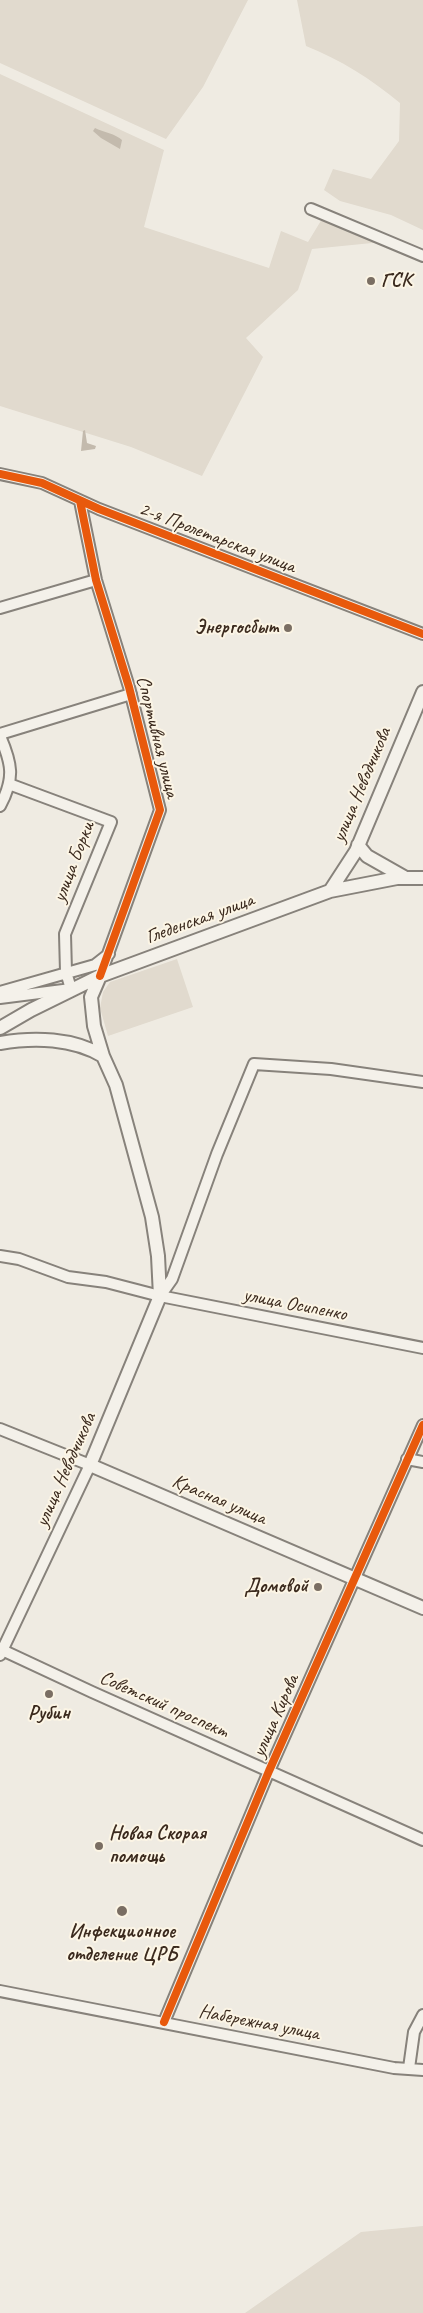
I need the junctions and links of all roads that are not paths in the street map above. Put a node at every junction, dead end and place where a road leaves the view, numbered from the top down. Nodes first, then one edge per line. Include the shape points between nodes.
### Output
1 (311, 209) dead end
2 (423, 256) edge
3 (0, 474) edge
4 (80, 501) junction
5 (96, 580) junction
6 (0, 608) edge
7 (423, 634) edge
8 (423, 692) edge
9 (131, 694) junction
10 (0, 735) edge
11 (10, 784) junction
12 (0, 806) edge
13 (358, 845) junction
14 (404, 877) junction
15 (423, 878) edge
16 (330, 890) junction
17 (108, 954) junction
18 (66, 972) junction
19 (100, 976) junction
20 (71, 989) junction
21 (0, 992) edge
22 (0, 998) edge
23 (0, 1028) edge
24 (0, 1043) edge
25 (103, 1056) junction
26 (423, 1082) edge
27 (0, 1256) edge
28 (160, 1296) junction
29 (423, 1348) edge
30 (423, 1425) edge
31 (0, 1429) edge
32 (407, 1459) junction
33 (423, 1462) edge
34 (90, 1465) junction
35 (355, 1578) junction
36 (423, 1608) edge
37 (1, 1652) edge
38 (269, 1771) junction
39 (423, 1840) edge
40 (0, 1991) edge
41 (423, 2015) edge
42 (164, 2022) junction
43 (408, 2068) junction
44 (423, 2070) edge

1 - 2 street
3 - 4 street, 2-я Пролетарская улица via 42,483
4 - 5 street, Спортивная улица
4 - 7 street, 2-я Пролетарская улица
5 - 6 street
5 - 9 street, Спортивная улица
8 - 13 main road, улица Неводчикова
9 - 10 street
9 - 17 street, Спортивная улица via 160,810
10 - 11 street via 10,759
11 - 12 street
11 - 18 street, улица Борки via 111,822 65,934
13 - 14 main road via 367,856
13 - 16 main road, улица Неводчикова
14 - 15 main road, Гледенская улица
14 - 16 main road, Гледенская улица
16 - 19 main road, Гледенская улица
17 - 18 street via 94,965
17 - 19 street, Спортивная улица
18 - 20 street, улица Борки
18 - 21 street
19 - 20 main road, Гледенская улица
19 - 25 main road, улица Неводчикова via 94,986 91,1009
20 - 22 street
20 - 23 main road, Гледенская улица
24 - 25 main road via 60,1041
25 - 28 main road, улица Неводчикова via 123,1107 152,1217
26 - 28 street, улица Неводчикова via 331,1069 254,1064 172,1279
27 - 28 street, улица Осипенко via 19,1259 68,1277 106,1282
28 - 29 street, улица Осипенко
28 - 34 main road, улица Неводчикова
30 - 32 street, улица Кирова
31 - 34 street, Красная улица
32 - 33 street
32 - 35 street, улица Кирова
34 - 35 main road, Красная улица
34 - 37 street, улица Неводчикова
35 - 36 main road, Красная улица
35 - 38 street, улица Кирова
37 - 38 street, Советский проспект
38 - 39 street, Советский проспект
38 - 42 street, улица Кирова
40 - 42 street, Набережная улица
41 - 43 street via 414,2032
42 - 43 street, Набережная улица via 394,2068
43 - 44 street, Набережная улица

